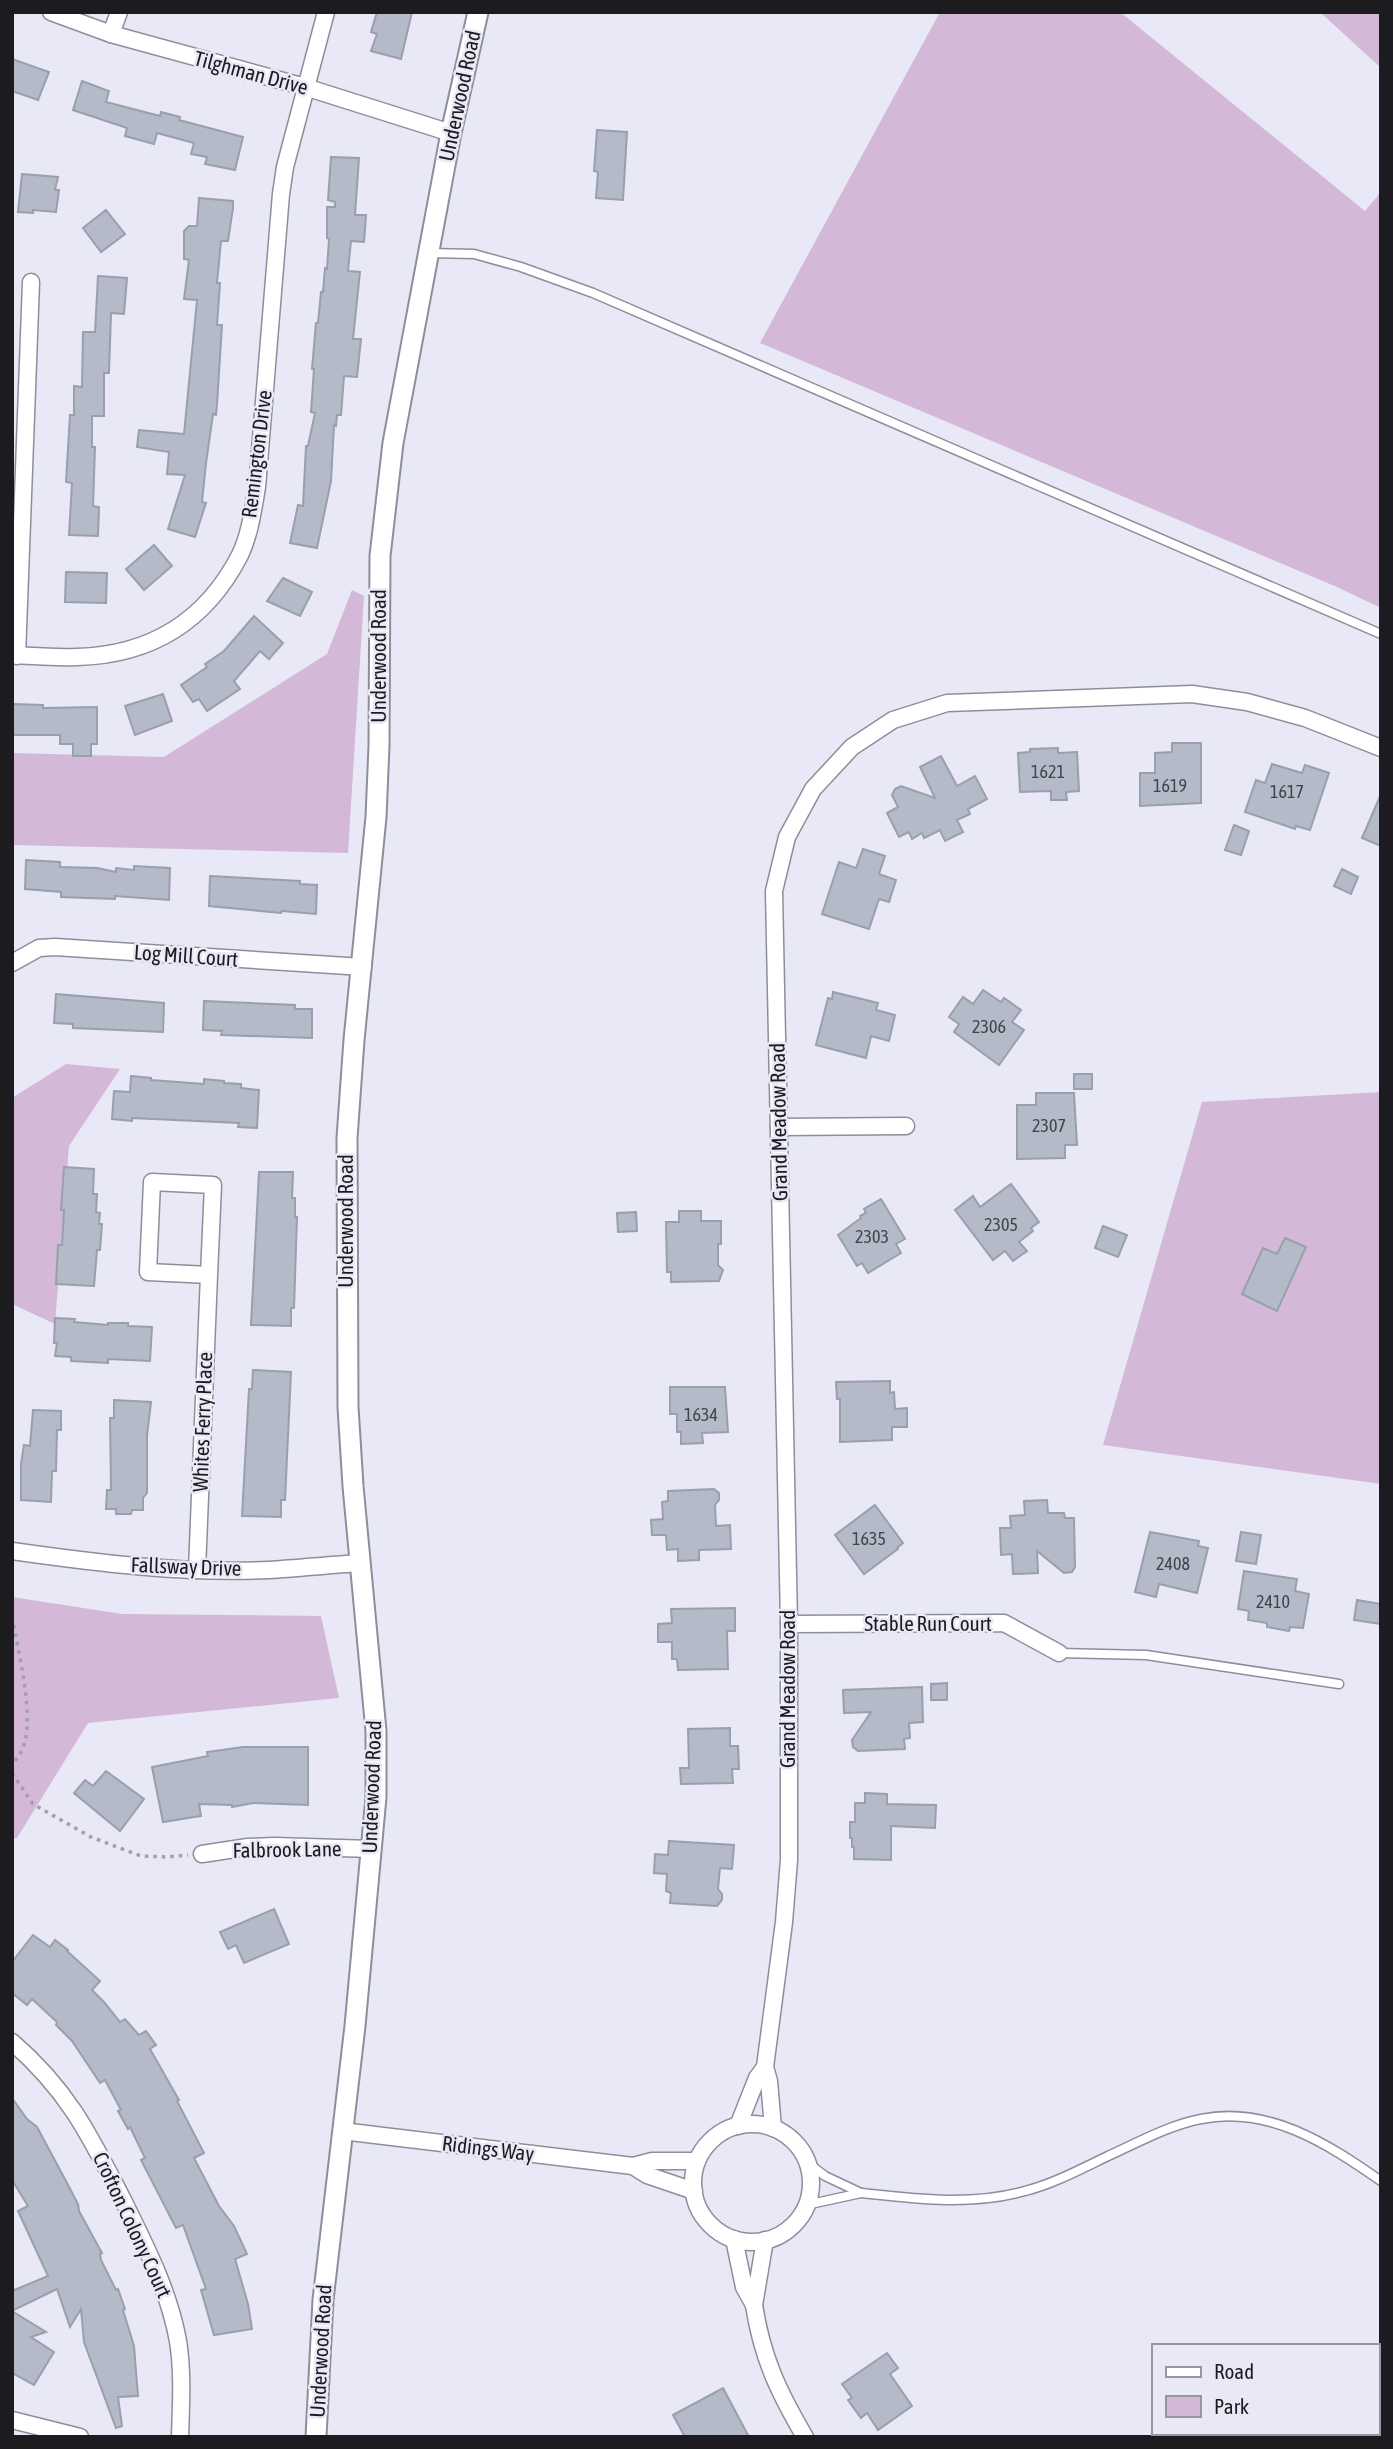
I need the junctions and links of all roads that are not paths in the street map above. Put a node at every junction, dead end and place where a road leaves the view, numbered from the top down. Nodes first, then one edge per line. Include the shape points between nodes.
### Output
1 (51, 12) edge
2 (119, 12) edge
3 (326, 12) edge
4 (478, 12) edge
5 (111, 34) junction
6 (305, 87) junction
7 (451, 133) junction
8 (429, 253) junction
9 (31, 282) dead end
10 (1381, 634) edge
11 (15, 656) edge
12 (1381, 748) edge
13 (12, 962) edge
14 (363, 967) junction
15 (906, 1126) dead end
16 (779, 1127) junction
17 (209, 1275) junction
18 (12, 1551) edge
19 (360, 1563) junction
20 (197, 1570) junction
21 (789, 1624) junction
22 (1059, 1653) joint
23 (1339, 1684) dead end
24 (372, 1849) junction
25 (202, 1854) road end
26 (12, 2042) edge
27 (765, 2067) junction
28 (738, 2126) junction
29 (773, 2128) junction
30 (342, 2131) junction
31 (698, 2161) junction
32 (808, 2164) junction
33 (634, 2166) junction
34 (1381, 2181) edge
35 (694, 2191) junction
36 (861, 2193) junction
37 (806, 2205) junction
38 (734, 2239) junction
39 (765, 2240) junction
40 (754, 2305) junction
41 (12, 2420) edge
42 (80, 2437) edge
43 (180, 2437) edge
44 (316, 2437) edge
45 (805, 2437) edge

1 - 5 street, Tilghman Drive
2 - 5 street
3 - 6 street, Remington Drive
4 - 7 street, Underwood Road
5 - 6 street, Tilghman Drive
6 - 7 street, Tilghman Drive
6 - 11 street, Remington Drive via 281,194 257,487 241,553 201,610 180,628 150,642 116,653 78,657
7 - 8 street, Underwood Road
8 - 10 lane via 474,254 593,293
8 - 14 street, Underwood Road via 393,443 382,529 377,805
9 - 11 street
12 - 16 street, Grand Meadow Road via 1305,718 1192,694 947,703 893,720 852,747 813,789 787,837 774,891
13 - 14 street, Log Mill Court via 39,948 55,947
14 - 19 street, Underwood Road via 346,1138 348,1407
15 - 16 street
16 - 21 street, Grand Meadow Road
17 - 17 street, Whites Ferry Place via 148,1272 152,1182 213,1185
17 - 20 street, Whites Ferry Place
18 - 20 street, Fallsway Drive
19 - 20 street, Fallsway Drive
19 - 24 street, Underwood Road via 376,1731
21 - 22 street, Stable Run Court via 1004,1623
21 - 27 street, Grand Meadow Road via 789,1860
22 - 23 lane via 1146,1655
24 - 25 street, Falbrook Lane via 275,1846
24 - 30 street, Underwood Road
26 - 43 street, Crofton Colony Court via 45,2073 87,2129 158,2272 178,2342
27 - 28 street, Grand Meadow Road
27 - 29 street, Grand Meadow Road
28 - 29 street
28 - 31 street via 717,2136
29 - 32 street via 790,2137
30 - 33 street, Ridings Way
30 - 44 street, Underwood Road via 323,2301
31 - 33 street, Ridings Way via 652,2161
31 - 35 street
32 - 36 lane
32 - 37 street via 811,2179
33 - 35 street, Ridings Way
34 - 36 lane via 1281,2124 1225,2116 1168,2130 1039,2186 993,2199 930,2200
35 - 38 street via 704,2217
36 - 37 lane
37 - 39 street via 790,2228
38 - 39 street
38 - 40 street via 744,2287
39 - 40 street
40 - 45 street via 759,2340
41 - 42 street

